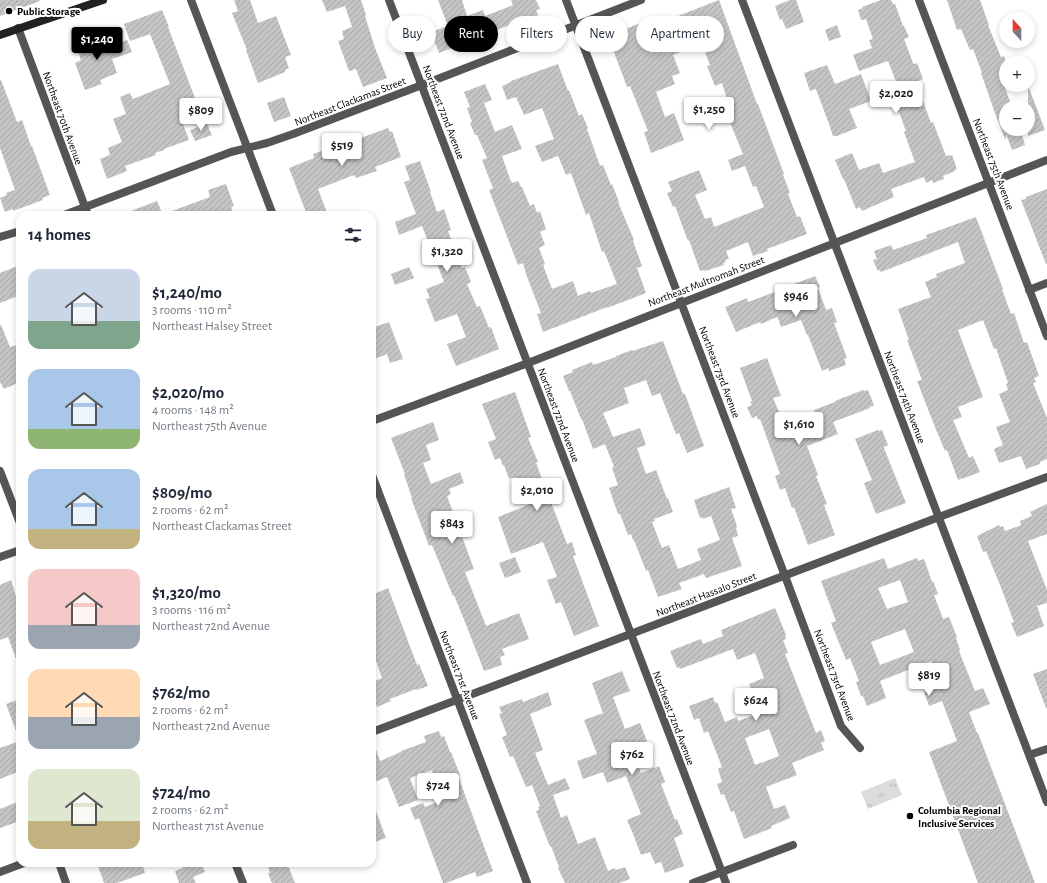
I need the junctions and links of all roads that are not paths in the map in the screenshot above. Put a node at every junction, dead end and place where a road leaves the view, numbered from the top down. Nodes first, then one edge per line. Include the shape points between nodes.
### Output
1 (103, 0) edge
2 (191, 0) edge
3 (389, 0) edge
4 (566, 0) edge
5 (641, 0) edge
6 (742, 0) edge
7 (919, 0) edge
8 (89, 2) edge
9 (600, 16) edge
10 (575, 26) joint
11 (18, 28) junction
12 (0, 35) edge
13 (0, 41) edge
14 (585, 52) edge
15 (422, 85) junction
16 (248, 148) junction
17 (1047, 160) edge
18 (989, 182) junction
19 (86, 211) edge
20 (272, 211) edge
21 (16, 232) edge
22 (0, 237) edge
23 (835, 242) junction
24 (1047, 283) edge
25 (1029, 290) junction
26 (681, 302) junction
27 (1047, 336) edge
28 (528, 363) junction
29 (376, 420) edge
30 (0, 471) edge
31 (1047, 477) edge
32 (376, 486) edge
33 (16, 513) edge
34 (939, 517) junction
35 (16, 551) edge
36 (0, 557) edge
37 (785, 576) junction
38 (631, 634) junction
39 (457, 700) junction
40 (376, 730) edge
41 (860, 748) dead end
42 (1047, 749) edge
43 (1029, 755) junction
44 (1047, 802) edge
45 (793, 845) dead end
46 (16, 866) edge
47 (60, 867) edge
48 (237, 867) edge
49 (0, 872) edge
50 (721, 872) junction
51 (66, 883) edge
52 (243, 883) edge
53 (527, 883) edge
54 (693, 883) edge
55 (726, 883) edge

1 - 8 main road
2 - 16 street
3 - 15 street, Northeast 72nd Avenue
4 - 10 street, Northeast 73rd Avenue
5 - 9 street, Northeast Clackamas Street
6 - 23 street, Northeast 74th Avenue
7 - 18 street, Northeast 75th Avenue
8 - 11 main road
10 - 15 street, Northeast Clackamas Street
11 - 12 main road
11 - 13 main road
11 - 19 street, Northeast 70th Avenue
14 - 26 street, Northeast 73rd Avenue
15 - 16 street, Northeast Clackamas Street via 293,134
15 - 28 street, Northeast 72nd Avenue
16 - 19 street, Northeast Clackamas Street via 231,152
16 - 20 street
17 - 18 street, Northeast Multnomah Street
18 - 23 street, Northeast Multnomah Street
18 - 25 street, Northeast 75th Avenue
21 - 22 street
23 - 26 street, Northeast Multnomah Street
23 - 34 street, Northeast 74th Avenue
24 - 25 street
25 - 27 street, Northeast 75th Avenue
26 - 28 street, Northeast Multnomah Street
26 - 37 street, Northeast 73rd Avenue
28 - 29 street, Northeast Multnomah Street
28 - 38 street, Northeast 72nd Avenue
30 - 33 street
31 - 34 street, Northeast Hassalo Street
32 - 39 street, Northeast 71st Avenue
34 - 37 street, Northeast Hassalo Street
34 - 43 street, Northeast 74th Avenue
35 - 36 street
37 - 38 street, Northeast Hassalo Street
37 - 41 street, Northeast 73rd Avenue via 841,726
38 - 39 street, Northeast Hassalo Street
38 - 50 street, Northeast 72nd Avenue
39 - 40 street, Northeast Hassalo Street
39 - 53 street, Northeast 71st Avenue
42 - 43 street
43 - 44 street, Northeast 74th Avenue
45 - 50 street
46 - 49 street
47 - 51 street
48 - 52 street
50 - 54 street
50 - 55 street, Northeast 72nd Avenue

